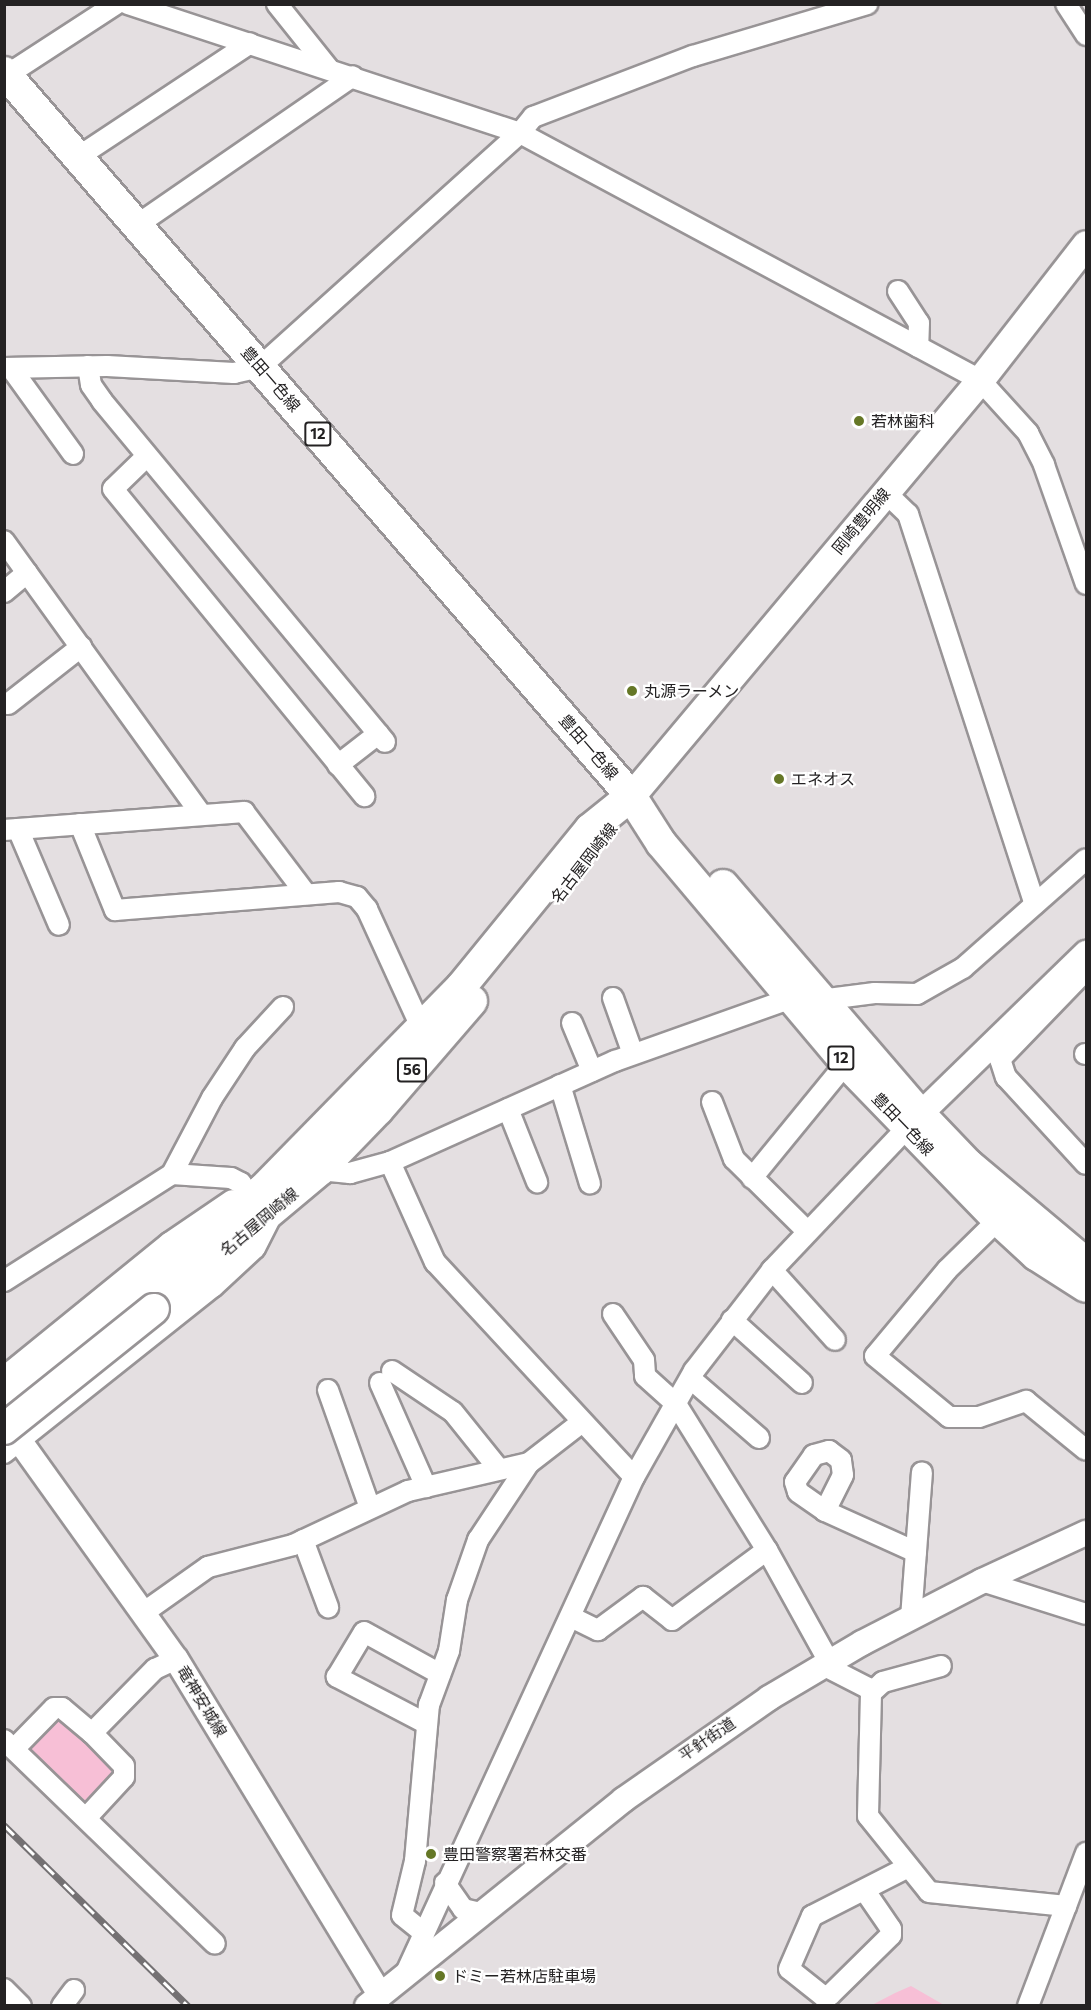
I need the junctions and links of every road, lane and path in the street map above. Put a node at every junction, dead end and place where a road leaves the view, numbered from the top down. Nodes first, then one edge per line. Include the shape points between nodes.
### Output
1 (116, 4) edge
2 (128, 4) edge
3 (277, 4) edge
4 (867, 4) edge
5 (1066, 4) edge
6 (834, 8) edge
7 (1086, 35) edge
8 (250, 43) junction
9 (328, 68) junction
10 (6, 74) edge
11 (353, 76) junction
12 (520, 134) junction
13 (78, 157) junction
14 (137, 225) junction
15 (1086, 244) edge
16 (898, 291) dead end
17 (918, 347) junction
18 (88, 366) junction
19 (260, 367) junction
20 (8, 368) edge
21 (980, 380) junction
22 (73, 454) dead end
23 (147, 456) junction
24 (885, 492) junction
25 (4, 541) edge
26 (27, 573) junction
27 (1086, 584) edge
28 (4, 592) edge
29 (81, 647) junction
30 (8, 704) dead end
31 (338, 765) junction
32 (631, 795) junction
33 (364, 796) dead end
34 (200, 813) junction
35 (80, 824) junction
36 (11, 829) edge
37 (1086, 859) edge
38 (306, 894) junction
39 (1035, 904) junction
40 (59, 925) dead end
41 (1086, 952) edge
42 (1086, 970) edge
43 (613, 998) dead end
44 (806, 999) junction
45 (283, 1007) dead end
46 (572, 1023) dead end
47 (421, 1027) junction
48 (633, 1054) junction
49 (846, 1063) junction
50 (592, 1071) junction
51 (560, 1085) junction
52 (712, 1102) dead end
53 (508, 1109) junction
54 (913, 1122) junction
55 (390, 1162) junction
56 (1086, 1164) edge
57 (320, 1170) junction
58 (172, 1174) junction
59 (752, 1178) junction
60 (537, 1182) dead end
61 (590, 1184) dead end
62 (261, 1197) junction
63 (998, 1220) junction
64 (807, 1231) junction
65 (1086, 1263) edge
66 (772, 1270) junction
67 (4, 1281) edge
68 (1086, 1287) edge
69 (149, 1300) junction
70 (613, 1314) dead end
71 (732, 1320) junction
72 (835, 1340) dead end
73 (4, 1377) edge
74 (691, 1378) junction
75 (802, 1383) dead end
76 (328, 1390) dead end
77 (4, 1401) edge
78 (676, 1404) junction
79 (4, 1419) edge
80 (582, 1422) junction
81 (759, 1438) dead end
82 (10, 1440) edge
83 (1086, 1450) edge
84 (529, 1463) junction
85 (498, 1468) junction
86 (922, 1472) dead end
87 (634, 1477) junction
88 (426, 1487) junction
89 (370, 1508) junction
90 (825, 1511) dead end
91 (1086, 1533) edge
92 (303, 1540) junction
93 (767, 1550) junction
94 (916, 1552) junction
95 (982, 1581) junction
96 (328, 1607) dead end
97 (144, 1613) junction
98 (1086, 1614) edge
99 (571, 1617) junction
100 (910, 1618) junction
101 (176, 1659) junction
102 (826, 1663) junction
103 (941, 1666) dead end
104 (440, 1674) junction
105 (871, 1693) junction
106 (427, 1724) junction
107 (92, 1733) junction
108 (9, 1744) edge
109 (86, 1818) junction
110 (1086, 1853) edge
111 (908, 1868) junction
112 (445, 1883) junction
113 (866, 1891) junction
114 (1074, 1904) edge
115 (481, 1913) junction
116 (424, 1934) junction
117 (215, 1944) dead end
118 (405, 1975) junction
119 (4, 1989) edge
120 (373, 2000) edge
121 (21, 2006) edge
122 (1028, 2006) edge

1 - 10 street
2 - 8 street
3 - 9 street
4 - 6 street
5 - 7 street
6 - 12 street via 533,117
8 - 9 street
8 - 13 street
9 - 11 street
10 - 13 main road, 豊田一色線 / 12
11 - 12 street
11 - 14 street
12 - 17 street
12 - 19 street
13 - 14 main road, 豊田一色線 / 12
14 - 19 main road, 豊田一色線 / 12
15 - 21 main road, 岡崎豊明線
16 - 17 street via 919,323
17 - 21 street
18 - 19 street via 234,373
18 - 20 street
18 - 23 street via 90,385
19 - 32 main road, 豊田一色線 / 12
20 - 22 street
21 - 24 main road, 岡崎豊明線
21 - 27 street via 1028,433 1044,465
23 - 31 street via 113,489
23 - 31 street via 381,738
24 - 32 main road, 岡崎豊明線
24 - 39 street via 908,514
25 - 26 street
26 - 28 street
26 - 29 street
29 - 30 street
29 - 34 street
31 - 33 street
32 - 44 main road, 豊田一色線 / 12 via 661,843
32 - 47 main road, 名古屋岡崎線 / 56 via 590,829 461,987
32 - 57 main road, 名古屋岡崎線 / 56 via 599,849 378,1110
34 - 35 street
34 - 38 street via 244,812
35 - 36 street
35 - 38 street via 116,910
36 - 40 street
37 - 39 street
38 - 47 street via 339,892 357,897 367,909
39 - 44 street via 963,968 917,994
41 - 54 street
42 - 56 street via 1000,1059 1006,1077
43 - 48 street
44 - 48 street
44 - 49 main road, 豊田一色線 / 12
44 - 54 main road, 豊田一色線 / 12
45 - 58 street via 245,1048 187,1138
46 - 50 street
47 - 62 main road, 名古屋岡崎線 / 56
48 - 50 street
49 - 54 main road, 豊田一色線 / 12
49 - 59 street
50 - 51 street
51 - 53 street
51 - 61 street
52 - 59 street via 734,1159
53 - 55 street
53 - 60 street
54 - 63 main road, 豊田一色線 / 12
54 - 64 street
54 - 65 main road, 豊田一色線 / 12
55 - 57 street via 350,1173
55 - 80 street via 435,1262
57 - 62 main road, 名古屋岡崎線 / 56
58 - 62 street via 231,1178
58 - 67 street
59 - 64 street
62 - 69 main road, 名古屋岡崎線 / 56
62 - 73 street via 169,1243
62 - 82 street via 255,1248 213,1287
63 - 68 main road, 豊田一色線 / 12 via 1036,1255
63 - 83 street via 947,1270 875,1356 950,1417 979,1417 1026,1401
64 - 66 street
66 - 71 street
66 - 72 street
69 - 77 main road, 名古屋岡崎線 / 56
69 - 82 main road, 名古屋岡崎線 / 56, bridge
70 - 78 street via 644,1360 645,1376
71 - 74 street
71 - 75 street
74 - 78 street
74 - 81 street
76 - 89 street
78 - 87 street
78 - 93 street
79 - 82 street, 竜神安城線
80 - 84 street
80 - 87 street
82 - 97 street, 竜神安城線
84 - 85 street
84 - 104 street via 478,1540 457,1600 449,1651
85 - 88 street
85 - 88 street via 453,1412 386,1377
86 - 94 street
87 - 99 street
88 - 89 street
89 - 92 street
90 - 94 street
91 - 95 street, 平針街道
92 - 96 street
92 - 97 street via 208,1567
93 - 99 street via 672,1620 643,1597 598,1630
93 - 102 street
94 - 100 street
95 - 98 street
95 - 100 street, 平針街道
97 - 101 street, 竜神安城線
99 - 112 street
100 - 102 street, 平針街道
101 - 107 street via 155,1669
101 - 120 street, 竜神安城線
102 - 105 street
102 - 115 street, 平針街道 via 688,1751
103 - 105 street via 883,1682
104 - 106 street
104 - 106 street via 364,1632 337,1677
105 - 111 street via 868,1816
106 - 116 street via 415,1861 402,1915
107 - 108 street via 62,1708 54,1708
107 - 109 street via 124,1766 124,1777
108 - 109 street
109 - 117 street
110 - 114 street
111 - 113 street
111 - 114 street via 929,1892
112 - 115 street via 463,1909
112 - 116 street
113 - 113 street via 812,1916 789,1969 823,1996 830,1995 891,1935
114 - 122 street
115 - 118 street, 平針街道
116 - 118 street
118 - 120 street, 平針街道
119 - 121 street

